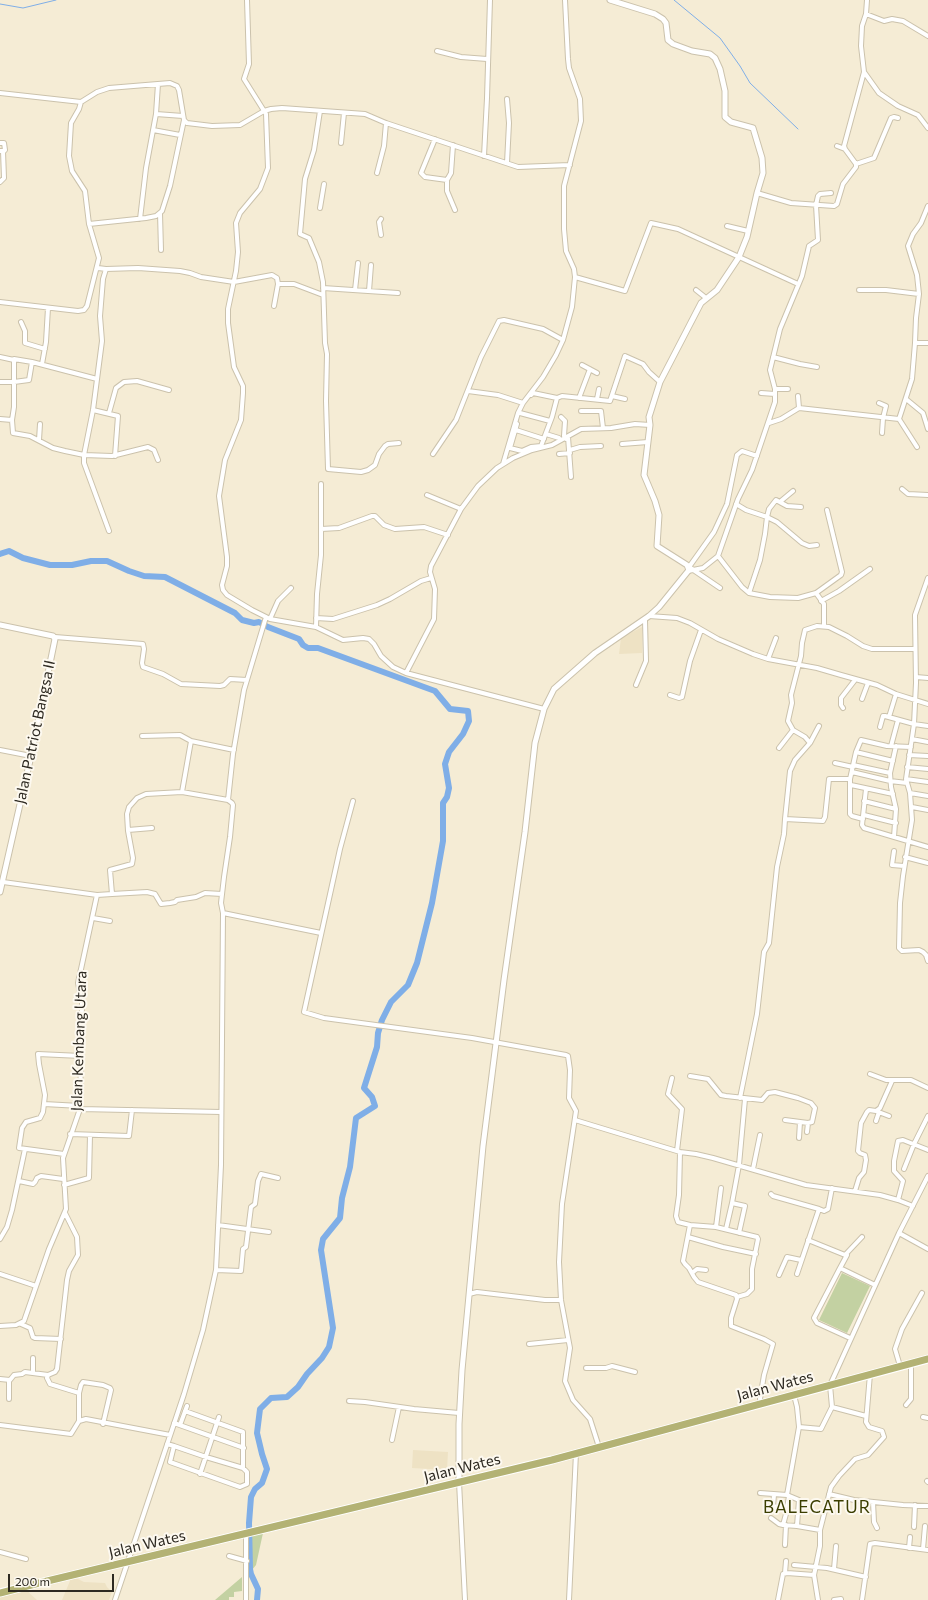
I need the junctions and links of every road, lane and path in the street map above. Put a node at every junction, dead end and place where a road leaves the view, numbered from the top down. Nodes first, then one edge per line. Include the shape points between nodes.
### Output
1 (248, 0) edge
2 (490, 0) edge
3 (565, 0) edge
4 (610, 0) edge
5 (867, 0) edge
6 (866, 14) junction
7 (928, 36) edge
8 (437, 51) dead end
9 (487, 59) junction
10 (864, 72) junction
11 (158, 84) junction
12 (0, 93) edge
13 (506, 99) dead end
14 (81, 102) junction
15 (320, 110) junction
16 (264, 111) junction
17 (344, 113) junction
18 (156, 114) junction
19 (183, 118) junction
20 (898, 118) dead end
21 (386, 123) junction
22 (928, 128) edge
23 (153, 130) junction
24 (180, 135) junction
25 (435, 139) junction
26 (0, 143) edge
27 (341, 143) dead end
28 (453, 145) junction
29 (837, 146) dead end
30 (845, 149) junction
31 (2, 151) edge
32 (484, 156) junction
33 (507, 163) junction
34 (856, 164) junction
35 (570, 165) junction
36 (377, 173) dead end
37 (447, 180) junction
38 (0, 182) edge
39 (324, 184) dead end
40 (831, 192) dead end
41 (757, 193) junction
42 (816, 205) junction
43 (928, 206) edge
44 (320, 208) dead end
45 (455, 210) dead end
46 (160, 213) junction
47 (140, 219) junction
48 (381, 219) dead end
49 (89, 224) junction
50 (727, 226) dead end
51 (748, 231) junction
52 (380, 235) dead end
53 (161, 250) dead end
54 (739, 257) junction
55 (358, 263) dead end
56 (371, 265) dead end
57 (98, 268) junction
58 (106, 269) junction
59 (575, 277) junction
60 (234, 282) junction
61 (278, 284) junction
62 (798, 284) junction
63 (323, 288) junction
64 (356, 290) junction
65 (696, 290) dead end
66 (859, 290) dead end
67 (369, 291) junction
68 (398, 293) dead end
69 (919, 294) junction
70 (323, 295) junction
71 (706, 298) junction
72 (0, 302) edge
73 (274, 306) dead end
74 (48, 308) junction
75 (22, 322) dead end
76 (563, 340) junction
77 (916, 343) junction
78 (928, 343) edge
79 (45, 349) junction
80 (0, 357) edge
81 (773, 357) junction
82 (14, 360) junction
83 (32, 362) junction
84 (42, 364) junction
85 (582, 365) dead end
86 (817, 367) dead end
87 (590, 370) junction
88 (597, 373) dead end
89 (97, 379) junction
90 (0, 382) edge
91 (14, 382) junction
92 (660, 382) junction
93 (599, 389) dead end
94 (788, 389) dead end
95 (169, 390) dead end
96 (468, 390) junction
97 (775, 392) junction
98 (761, 393) dead end
99 (612, 396) junction
100 (798, 396) dead end
101 (557, 398) junction
102 (579, 398) junction
103 (597, 399) junction
104 (626, 399) dead end
105 (906, 399) junction
106 (523, 403) junction
107 (879, 403) dead end
108 (799, 408) junction
109 (93, 410) junction
110 (581, 411) dead end
111 (109, 413) junction
112 (520, 413) junction
113 (561, 417) dead end
114 (883, 418) junction
115 (0, 419) edge
116 (899, 419) junction
117 (12, 420) junction
118 (550, 421) junction
119 (769, 423) junction
120 (40, 424) dead end
121 (650, 425) junction
122 (603, 428) junction
123 (928, 429) edge
124 (516, 430) junction
125 (882, 433) dead end
126 (546, 434) junction
127 (559, 438) dead end
128 (567, 438) junction
129 (544, 439) junction
130 (40, 440) junction
131 (648, 442) junction
132 (399, 443) dead end
133 (622, 444) dead end
134 (601, 446) dead end
135 (917, 447) dead end
136 (570, 451) junction
137 (433, 454) dead end
138 (559, 454) dead end
139 (84, 455) junction
140 (115, 456) junction
141 (757, 456) junction
142 (158, 460) dead end
143 (503, 464) junction
144 (571, 477) dead end
145 (321, 484) dead end
146 (902, 488) dead end
147 (793, 491) dead end
148 (427, 495) dead end
149 (928, 495) edge
150 (781, 501) junction
151 (736, 504) junction
152 (801, 507) dead end
153 (461, 509) junction
154 (827, 510) dead end
155 (767, 517) junction
156 (321, 529) junction
157 (109, 531) dead end
158 (448, 535) junction
159 (817, 545) dead end
160 (718, 556) junction
161 (688, 569) junction
162 (870, 569) dead end
163 (694, 570) junction
164 (431, 578) junction
165 (928, 578) edge
166 (291, 588) dead end
167 (720, 588) dead end
168 (749, 593) junction
169 (816, 593) junction
170 (821, 601) junction
171 (268, 618) junction
172 (316, 618) junction
173 (647, 618) junction
174 (0, 625) edge
175 (824, 626) junction
176 (316, 627) junction
177 (701, 630) junction
178 (54, 637) junction
179 (776, 638) dead end
180 (915, 648) junction
181 (768, 659) junction
182 (798, 665) junction
183 (406, 673) junction
184 (916, 677) junction
185 (928, 678) edge
186 (247, 680) junction
187 (855, 680) junction
188 (868, 683) junction
189 (636, 684) dead end
190 (896, 694) junction
191 (670, 696) dead end
192 (862, 699) dead end
193 (915, 700) junction
194 (928, 704) edge
195 (843, 708) dead end
196 (544, 709) junction
197 (889, 717) junction
198 (898, 720) junction
199 (914, 724) junction
200 (819, 726) dead end
201 (928, 726) edge
202 (880, 727) dead end
203 (793, 730) junction
204 (142, 736) dead end
205 (912, 739) junction
206 (192, 741) junction
207 (928, 742) edge
208 (810, 743) junction
209 (891, 746) junction
210 (896, 746) junction
211 (911, 747) junction
212 (779, 748) dead end
213 (0, 750) edge
214 (234, 750) junction
215 (856, 752) junction
216 (909, 754) junction
217 (31, 756) junction
218 (928, 756) edge
219 (893, 761) junction
220 (835, 763) dead end
221 (853, 766) junction
222 (907, 767) junction
223 (928, 768) edge
224 (852, 772) junction
225 (890, 773) junction
226 (850, 779) junction
227 (890, 781) junction
228 (906, 781) junction
229 (928, 782) edge
230 (851, 785) junction
231 (866, 788) junction
232 (182, 792) junction
233 (910, 793) junction
234 (893, 794) junction
235 (928, 796) edge
236 (228, 800) junction
237 (353, 801) dead end
238 (864, 801) junction
239 (912, 807) junction
240 (896, 809) junction
241 (928, 810) edge
242 (863, 817) junction
243 (784, 819) junction
244 (896, 823) junction
245 (152, 828) dead end
246 (128, 830) junction
247 (894, 837) junction
248 (908, 842) junction
249 (928, 847) edge
250 (894, 851) dead end
251 (906, 857) junction
252 (928, 863) edge
253 (904, 866) junction
254 (1, 882) edge
255 (0, 892) edge
256 (112, 894) junction
257 (222, 894) junction
258 (97, 895) junction
259 (223, 913) junction
260 (93, 918) junction
261 (110, 920) dead end
262 (321, 933) junction
263 (928, 961) edge
264 (496, 1043) junction
265 (81, 1056) junction
266 (870, 1074) dead end
267 (690, 1076) dead end
268 (672, 1078) dead end
269 (892, 1081) junction
270 (928, 1088) edge
271 (740, 1098) junction
272 (746, 1099) junction
273 (44, 1104) junction
274 (80, 1107) junction
275 (132, 1110) junction
276 (877, 1111) junction
277 (221, 1112) junction
278 (889, 1116) dead end
279 (928, 1116) edge
280 (575, 1120) junction
281 (785, 1120) dead end
282 (876, 1121) dead end
283 (800, 1122) junction
284 (808, 1123) junction
285 (807, 1132) dead end
286 (70, 1134) junction
287 (760, 1134) dead end
288 (90, 1135) junction
289 (799, 1138) dead end
290 (914, 1144) junction
291 (25, 1149) junction
292 (928, 1150) edge
293 (679, 1151) junction
294 (64, 1154) junction
295 (739, 1165) junction
296 (753, 1169) junction
297 (904, 1169) dead end
298 (928, 1176) edge
299 (278, 1177) dead end
300 (63, 1178) junction
301 (19, 1181) junction
302 (64, 1185) junction
303 (721, 1188) dead end
304 (832, 1188) junction
305 (855, 1191) junction
306 (771, 1194) dead end
307 (898, 1200) junction
308 (732, 1203) junction
309 (913, 1206) junction
310 (818, 1209) junction
311 (65, 1212) junction
312 (218, 1225) junction
313 (690, 1225) junction
314 (716, 1227) junction
315 (248, 1229) junction
316 (726, 1229) junction
317 (269, 1232) dead end
318 (739, 1233) junction
319 (899, 1233) junction
320 (688, 1237) junction
321 (862, 1238) dead end
322 (0, 1239) edge
323 (808, 1240) junction
324 (928, 1249) edge
325 (756, 1254) junction
326 (847, 1255) junction
327 (801, 1260) junction
328 (840, 1268) junction
329 (216, 1270) junction
330 (706, 1270) dead end
331 (692, 1273) junction
332 (0, 1274) edge
333 (797, 1274) dead end
334 (779, 1275) dead end
335 (875, 1285) junction
336 (36, 1286) junction
337 (922, 1293) dead end
338 (469, 1294) junction
339 (737, 1297) junction
340 (561, 1300) junction
341 (21, 1324) junction
342 (0, 1326) edge
343 (850, 1338) junction
344 (61, 1339) junction
345 (568, 1340) junction
346 (529, 1344) dead end
347 (33, 1358) dead end
348 (928, 1359) edge
349 (911, 1363) junction
350 (900, 1366) junction
351 (586, 1368) dead end
352 (33, 1372) junction
353 (635, 1372) dead end
354 (870, 1374) junction
355 (48, 1375) junction
356 (0, 1379) edge
357 (9, 1380) junction
358 (830, 1385) junction
359 (79, 1393) junction
360 (794, 1395) junction
361 (9, 1399) dead end
362 (349, 1401) dead end
363 (761, 1403) junction
364 (906, 1405) dead end
365 (186, 1406) dead end
366 (399, 1407) junction
367 (832, 1407) junction
368 (185, 1411) junction
369 (459, 1413) junction
370 (866, 1416) junction
371 (218, 1417) dead end
372 (79, 1421) junction
373 (174, 1423) junction
374 (217, 1423) junction
375 (103, 1424) junction
376 (0, 1425) edge
377 (180, 1425) junction
378 (799, 1427) junction
379 (170, 1435) junction
380 (212, 1437) junction
381 (392, 1440) dead end
382 (167, 1444) junction
383 (174, 1446) junction
384 (599, 1447) junction
385 (244, 1448) junction
386 (576, 1453) junction
387 (206, 1457) junction
388 (243, 1468) junction
389 (200, 1474) junction
390 (459, 1482) junction
391 (760, 1494) dead end
392 (829, 1494) junction
393 (774, 1495) junction
394 (788, 1496) junction
395 (873, 1502) junction
396 (915, 1505) junction
397 (928, 1506) edge
398 (777, 1507) dead end
399 (771, 1518) dead end
400 (785, 1525) junction
401 (797, 1526) junction
402 (925, 1526) dead end
403 (914, 1527) dead end
404 (877, 1528) dead end
405 (820, 1530) junction
406 (248, 1533) junction
407 (910, 1537) dead end
408 (786, 1545) dead end
409 (836, 1546) dead end
410 (909, 1548) junction
411 (922, 1550) junction
412 (928, 1550) edge
413 (0, 1552) edge
414 (229, 1556) dead end
415 (26, 1559) dead end
416 (247, 1561) junction
417 (786, 1561) dead end
418 (128, 1562) junction
419 (794, 1565) dead end
420 (816, 1566) junction
421 (834, 1569) junction
422 (785, 1573) junction
423 (814, 1575) junction
424 (866, 1577) junction
425 (0, 1593) edge
426 (115, 1600) edge
427 (246, 1600) edge
428 (465, 1600) edge
429 (569, 1600) edge
430 (778, 1600) edge
431 (818, 1600) edge
432 (834, 1600) edge
433 (841, 1600) edge
434 (862, 1600) edge

1 - 16 street via 250,64 244,79
2 - 9 street
3 - 35 street via 569,68 580,98 581,121
4 - 41 street via 655,14 666,23 668,40 673,44 710,54 714,58 720,69 725,91 725,117 731,122 753,128 756,136 763,165
5 - 6 street
6 - 7 street via 884,21 903,21
6 - 10 street via 861,39
8 - 9 street via 461,57
9 - 32 street
10 - 22 street via 879,93 918,115
10 - 30 street
11 - 14 street via 109,88
11 - 18 street
11 - 19 street via 170,83 177,86
12 - 14 street
13 - 33 street via 509,123
14 - 49 street via 71,123 69,156 72,172 85,191
15 - 16 street via 271,108
15 - 17 street
15 - 63 street via 314,150 305,179 300,234 309,238 321,271
16 - 19 street via 244,124 232,126 193,124 187,123
16 - 60 street via 268,132 268,168 260,189 240,213 236,223 238,252
17 - 21 street via 365,114
17 - 27 street
18 - 19 street
18 - 23 street
19 - 24 street
20 - 34 street via 891,118 874,158
21 - 25 street
21 - 36 street via 384,146
23 - 24 street
23 - 47 street
24 - 46 street via 167,197
25 - 28 street
25 - 37 street via 422,173 424,177
26 - 31 street via 4,144 5,150
28 - 32 street
28 - 37 street via 451,173
29 - 30 street
30 - 34 street
31 - 38 street via 4,176
32 - 33 street
33 - 35 street via 518,167
34 - 42 street via 856,168 843,184 836,206
35 - 59 street via 564,186 564,229 566,251
37 - 45 street via 447,191
39 - 44 street
40 - 42 street via 819,195
41 - 42 street via 791,203
41 - 51 street
42 - 62 street via 818,240 810,245
43 - 69 street via 908,246 917,275
46 - 47 street
46 - 53 street
47 - 49 street
48 - 52 street
49 - 57 street via 99,254
50 - 51 street
51 - 54 street
54 - 59 street via 678,229 651,223 625,292
54 - 62 street
54 - 71 street via 717,290
55 - 64 street
56 - 67 street
57 - 58 street
57 - 74 street via 85,309 78,311
58 - 60 street via 138,268 190,273
58 - 89 street via 101,298 102,337
59 - 76 street via 570,320
60 - 61 street via 269,275 277,278
60 - 171 street via 228,322 234,367 243,393 241,420 225,460 219,496 227,557 222,588 227,595
61 - 70 street via 294,284
61 - 73 street
62 - 81 street via 780,329
63 - 64 street
63 - 70 street
64 - 67 street
65 - 71 street
66 - 69 street
67 - 68 street
69 - 77 street
70 - 132 street via 327,354 328,469 361,472 368,470 375,465 385,446
71 - 92 street
72 - 74 street
74 - 79 street
75 - 79 street via 25,331 24,343
76 - 96 street via 543,329 520,322 501,320 481,357
76 - 106 street via 543,377
77 - 78 street
77 - 105 street via 912,379
79 - 84 street
80 - 82 street
81 - 86 street
81 - 97 street via 770,373
82 - 83 street
82 - 91 street
83 - 84 street
83 - 91 street via 29,380
84 - 89 street
85 - 87 street
87 - 88 street
87 - 102 street
89 - 109 street
90 - 91 street
91 - 117 street
92 - 99 street via 643,364 625,356
92 - 121 street via 650,410
93 - 103 street
94 - 97 street
95 - 111 street via 142,382 124,382 116,388
96 - 106 street via 498,395
96 - 137 street via 456,420
97 - 98 street
97 - 119 street
99 - 103 street via 610,401
99 - 104 street
100 - 108 street
101 - 102 street
101 - 112 street via 533,393
101 - 118 street
102 - 103 street
105 - 116 street
105 - 123 street via 923,413
106 - 143 street
107 - 114 street via 886,406
108 - 114 street
108 - 119 street
109 - 111 street
109 - 139 street
110 - 122 street via 602,412
111 - 140 street via 119,418
112 - 118 street
112 - 124 street
113 - 128 street via 565,421 564,434
114 - 116 street
114 - 125 street
115 - 117 street
116 - 135 street
117 - 130 street via 13,434
118 - 126 street
119 - 141 street
120 - 130 street
121 - 122 street
121 - 131 street
122 - 128 street via 581,429
124 - 129 street
124 - 129 street via 510,448 522,451 541,446
126 - 127 street
126 - 129 street
128 - 136 street
128 - 143 street via 532,450
130 - 139 street via 53,448
131 - 133 street
131 - 161 street via 644,475 659,515 657,546 678,559
134 - 136 street via 580,447
136 - 138 street
136 - 144 street
139 - 140 street
139 - 157 street via 85,468
140 - 142 street via 148,447 154,450
141 - 151 street
141 - 161 street via 742,451 737,454 727,504 714,532
143 - 153 street via 478,486
145 - 156 street
146 - 149 street via 908,494
147 - 150 street
148 - 153 street
150 - 152 street via 787,506
150 - 155 street via 774,501
151 - 155 street
151 - 160 street
153 - 158 street
154 - 169 street via 842,572
155 - 159 street via 802,543 809,546
155 - 168 street via 760,560
156 - 158 street via 335,529 375,516 384,526 395,529 424,527
156 - 172 street
158 - 164 street via 431,566
160 - 163 street via 703,568
160 - 168 street
161 - 163 street
161 - 173 street via 659,607
162 - 170 street
163 - 167 street
164 - 172 street via 377,605 333,619
164 - 183 street via 435,589 434,619
165 - 180 street via 914,615
166 - 171 street via 278,601
168 - 169 street via 798,598
169 - 170 street
170 - 175 street via 824,604
171 - 176 street
171 - 186 street
172 - 176 street
173 - 177 street via 677,618
173 - 189 street via 646,661
173 - 196 street via 595,653 560,682 551,692
174 - 178 street
175 - 180 street via 872,649
175 - 182 street via 805,630
176 - 183 street via 343,640 369,639 381,656 393,667
177 - 181 street
177 - 191 street via 690,661 682,697
178 - 186 street via 143,644 144,667 181,684 222,685 230,679
178 - 217 street, Jalan Patriot Bangsa II
179 - 181 street
180 - 184 street
181 - 182 street
182 - 187 street
182 - 203 street via 788,721
183 - 196 street
184 - 185 street
184 - 193 street
186 - 214 street
187 - 188 street
187 - 195 street via 841,698
188 - 190 street
188 - 192 street
190 - 193 street
190 - 197 street
193 - 194 street
193 - 199 street
196 - 264 street via 535,743
197 - 198 street
197 - 202 street via 883,716
198 - 199 street
198 - 209 street
199 - 201 street
199 - 205 street
200 - 208 street
203 - 208 street
203 - 212 street
204 - 206 street via 180,735
205 - 207 street
205 - 211 street
206 - 214 street
206 - 232 street
208 - 243 street via 795,760 790,771
209 - 210 street
209 - 215 street via 861,740
210 - 211 street
210 - 219 street
211 - 216 street
213 - 217 street
214 - 236 street
215 - 219 street
215 - 221 street
216 - 218 street
216 - 222 street
217 - 254 street, Jalan Patriot Bangsa II
219 - 225 street
220 - 221 street
221 - 224 street
221 - 225 street
222 - 223 street
222 - 228 street
224 - 226 street
224 - 227 street
225 - 227 street
226 - 230 street
226 - 243 street via 829,779 823,821
227 - 228 street
227 - 234 street
228 - 229 street
228 - 233 street
230 - 231 street
230 - 242 street via 850,814
231 - 234 street
231 - 238 street
232 - 236 street
232 - 246 street via 146,794 137,798 128,810
233 - 235 street
233 - 239 street
234 - 240 street
236 - 257 street via 233,805
237 - 262 street
238 - 240 street
238 - 242 street
239 - 241 street
239 - 248 street
240 - 244 street
242 - 244 street
242 - 247 street via 864,828
243 - 271 street via 769,944 764,952 757,1014
244 - 247 street
245 - 246 street
246 - 256 street via 133,861 130,866 110,870
247 - 248 street
248 - 249 street
248 - 251 street
250 - 253 street via 892,865
251 - 252 street
251 - 253 street
253 - 263 street via 899,948 902,951 919,950 926,955
254 - 255 street, Jalan Patriot Bangsa II
254 - 258 street
256 - 257 street via 147,892 155,894 161,904 205,893
256 - 258 street
257 - 259 street
258 - 260 street, Jalan Kembang Utara
259 - 262 street
259 - 277 street
260 - 261 street
260 - 265 street, Jalan Kembang Utara via 78,983 82,1003
262 - 264 street via 304,1012 324,1018
264 - 280 street via 566,1055 570,1070 569,1098 576,1111
264 - 338 street
265 - 273 street via 38,1054 44,1087
265 - 274 street, Jalan Kembang Utara
266 - 269 street
267 - 271 street via 708,1079 721,1095
268 - 293 street via 668,1094 682,1109
269 - 270 street via 908,1079
269 - 276 street
271 - 272 street
272 - 284 street via 762,1100 770,1092 811,1103 815,1107 812,1122
272 - 295 street
273 - 274 street
273 - 291 street via 40,1118 26,1122 22,1126 19,1148
274 - 275 street
274 - 286 street, Jalan Kembang Utara
275 - 277 street
275 - 288 street via 129,1136
276 - 278 street
276 - 282 street
276 - 305 street via 867,1112 861,1123 858,1149 866,1156 866,1160 864,1172
277 - 312 street
279 - 290 street
280 - 293 street
280 - 340 street via 561,1219
281 - 283 street
283 - 284 street
283 - 289 street
284 - 285 street
286 - 288 street
286 - 294 street, Jalan Kembang Utara
287 - 296 street
288 - 302 street via 89,1178
290 - 292 street
290 - 297 street
290 - 307 street via 898,1141 894,1171 903,1181
291 - 294 street
291 - 301 street
293 - 295 street
293 - 313 street via 679,1195 676,1216 678,1222
294 - 300 street, Jalan Kembang Utara
295 - 296 street
295 - 308 street
296 - 304 street via 806,1185
298 - 309 street
299 - 315 street via 261,1175 255,1204 251,1207
300 - 301 street via 41,1176 33,1184
300 - 302 street, Jalan Kembang Utara
301 - 322 street via 10,1219
302 - 311 street, Jalan Kembang Utara
303 - 314 street
304 - 305 street
304 - 310 street via 828,1210
305 - 307 street
306 - 310 street
307 - 309 street
308 - 316 street
308 - 318 street via 745,1206
309 - 319 street
310 - 323 street
311 - 336 street, Jalan Kembang Utara
311 - 344 street via 76,1233 78,1244 77,1258 67,1280
312 - 315 street
312 - 329 street
313 - 314 street
313 - 320 street
314 - 316 street
315 - 317 street
315 - 329 street via 241,1271
316 - 318 street
318 - 325 street via 757,1237
319 - 324 street
319 - 335 street
320 - 325 street via 723,1248
320 - 331 street via 683,1258
321 - 326 street
323 - 326 street
323 - 327 street
325 - 339 street via 752,1269 752,1289 747,1294
326 - 328 street
327 - 333 street
327 - 334 street via 787,1257
328 - 335 street
328 - 343 street via 814,1320
329 - 373 street via 199,1345
330 - 331 street via 697,1269
331 - 339 street via 698,1282 730,1292
332 - 336 street
335 - 343 street
336 - 341 street, Jalan Kembang Utara
337 - 350 street via 902,1329 895,1349
338 - 340 street via 477,1292
338 - 369 street
339 - 363 street via 731,1326 764,1338 772,1344 764,1375
340 - 345 street
341 - 342 street
341 - 344 street via 30,1328 35,1338
343 - 358 street
344 - 355 street via 57,1369
345 - 346 street
345 - 384 street via 570,1351 565,1381 574,1400 590,1419
347 - 352 street
348 - 349 highway, Jalan Wates
349 - 350 highway, Jalan Wates
349 - 364 street via 912,1399
350 - 354 highway, Jalan Wates
351 - 353 street via 612,1366
352 - 355 street
352 - 357 street via 14,1375
354 - 358 highway, Jalan Wates
354 - 370 street
355 - 359 street via 47,1380 50,1384
356 - 357 street
357 - 361 street
358 - 360 highway, Jalan Wates
358 - 367 street
359 - 372 street
359 - 375 street via 83,1382 110,1388
360 - 363 highway, Jalan Wates
360 - 378 street
362 - 366 street
363 - 384 highway, Jalan Wates
365 - 368 street
366 - 369 street
366 - 381 street
367 - 370 street
367 - 378 street via 821,1429
368 - 374 street
368 - 377 street
369 - 390 street
370 - 392 street via 867,1425 882,1431 883,1440 868,1455 855,1459 839,1476
371 - 374 street
372 - 375 street
372 - 376 street via 71,1434
373 - 377 street
373 - 379 street
374 - 380 street
374 - 385 street via 243,1432
375 - 379 street
377 - 380 street
378 - 394 street
379 - 382 street
380 - 385 street
380 - 387 street
382 - 383 street
382 - 418 street
383 - 387 street
383 - 389 street via 170,1462
384 - 386 highway, Jalan Wates
385 - 388 street
386 - 390 highway, Jalan Wates
386 - 429 street
387 - 388 street
387 - 389 street
388 - 389 street via 247,1472 248,1482 243,1487
390 - 406 highway, Jalan Wates
390 - 428 street
391 - 393 street
392 - 395 street
392 - 405 street
393 - 394 street
393 - 398 street via 773,1506
394 - 400 street
394 - 401 street via 800,1500
395 - 396 street
395 - 404 street via 874,1522
396 - 397 street
396 - 403 street
399 - 400 street
400 - 401 street
400 - 408 street
401 - 405 street
402 - 411 street
405 - 420 street
406 - 416 street
406 - 418 highway, Jalan Wates
407 - 410 street
409 - 421 street
410 - 411 street
410 - 424 street via 871,1544
411 - 412 street
413 - 415 street
414 - 416 street
416 - 427 street
417 - 422 street
418 - 425 highway, Jalan Wates
418 - 426 street
419 - 420 street
420 - 421 street
420 - 423 street
421 - 424 street
422 - 423 street
422 - 430 street via 782,1576
423 - 431 street
424 - 434 street
432 - 433 street

